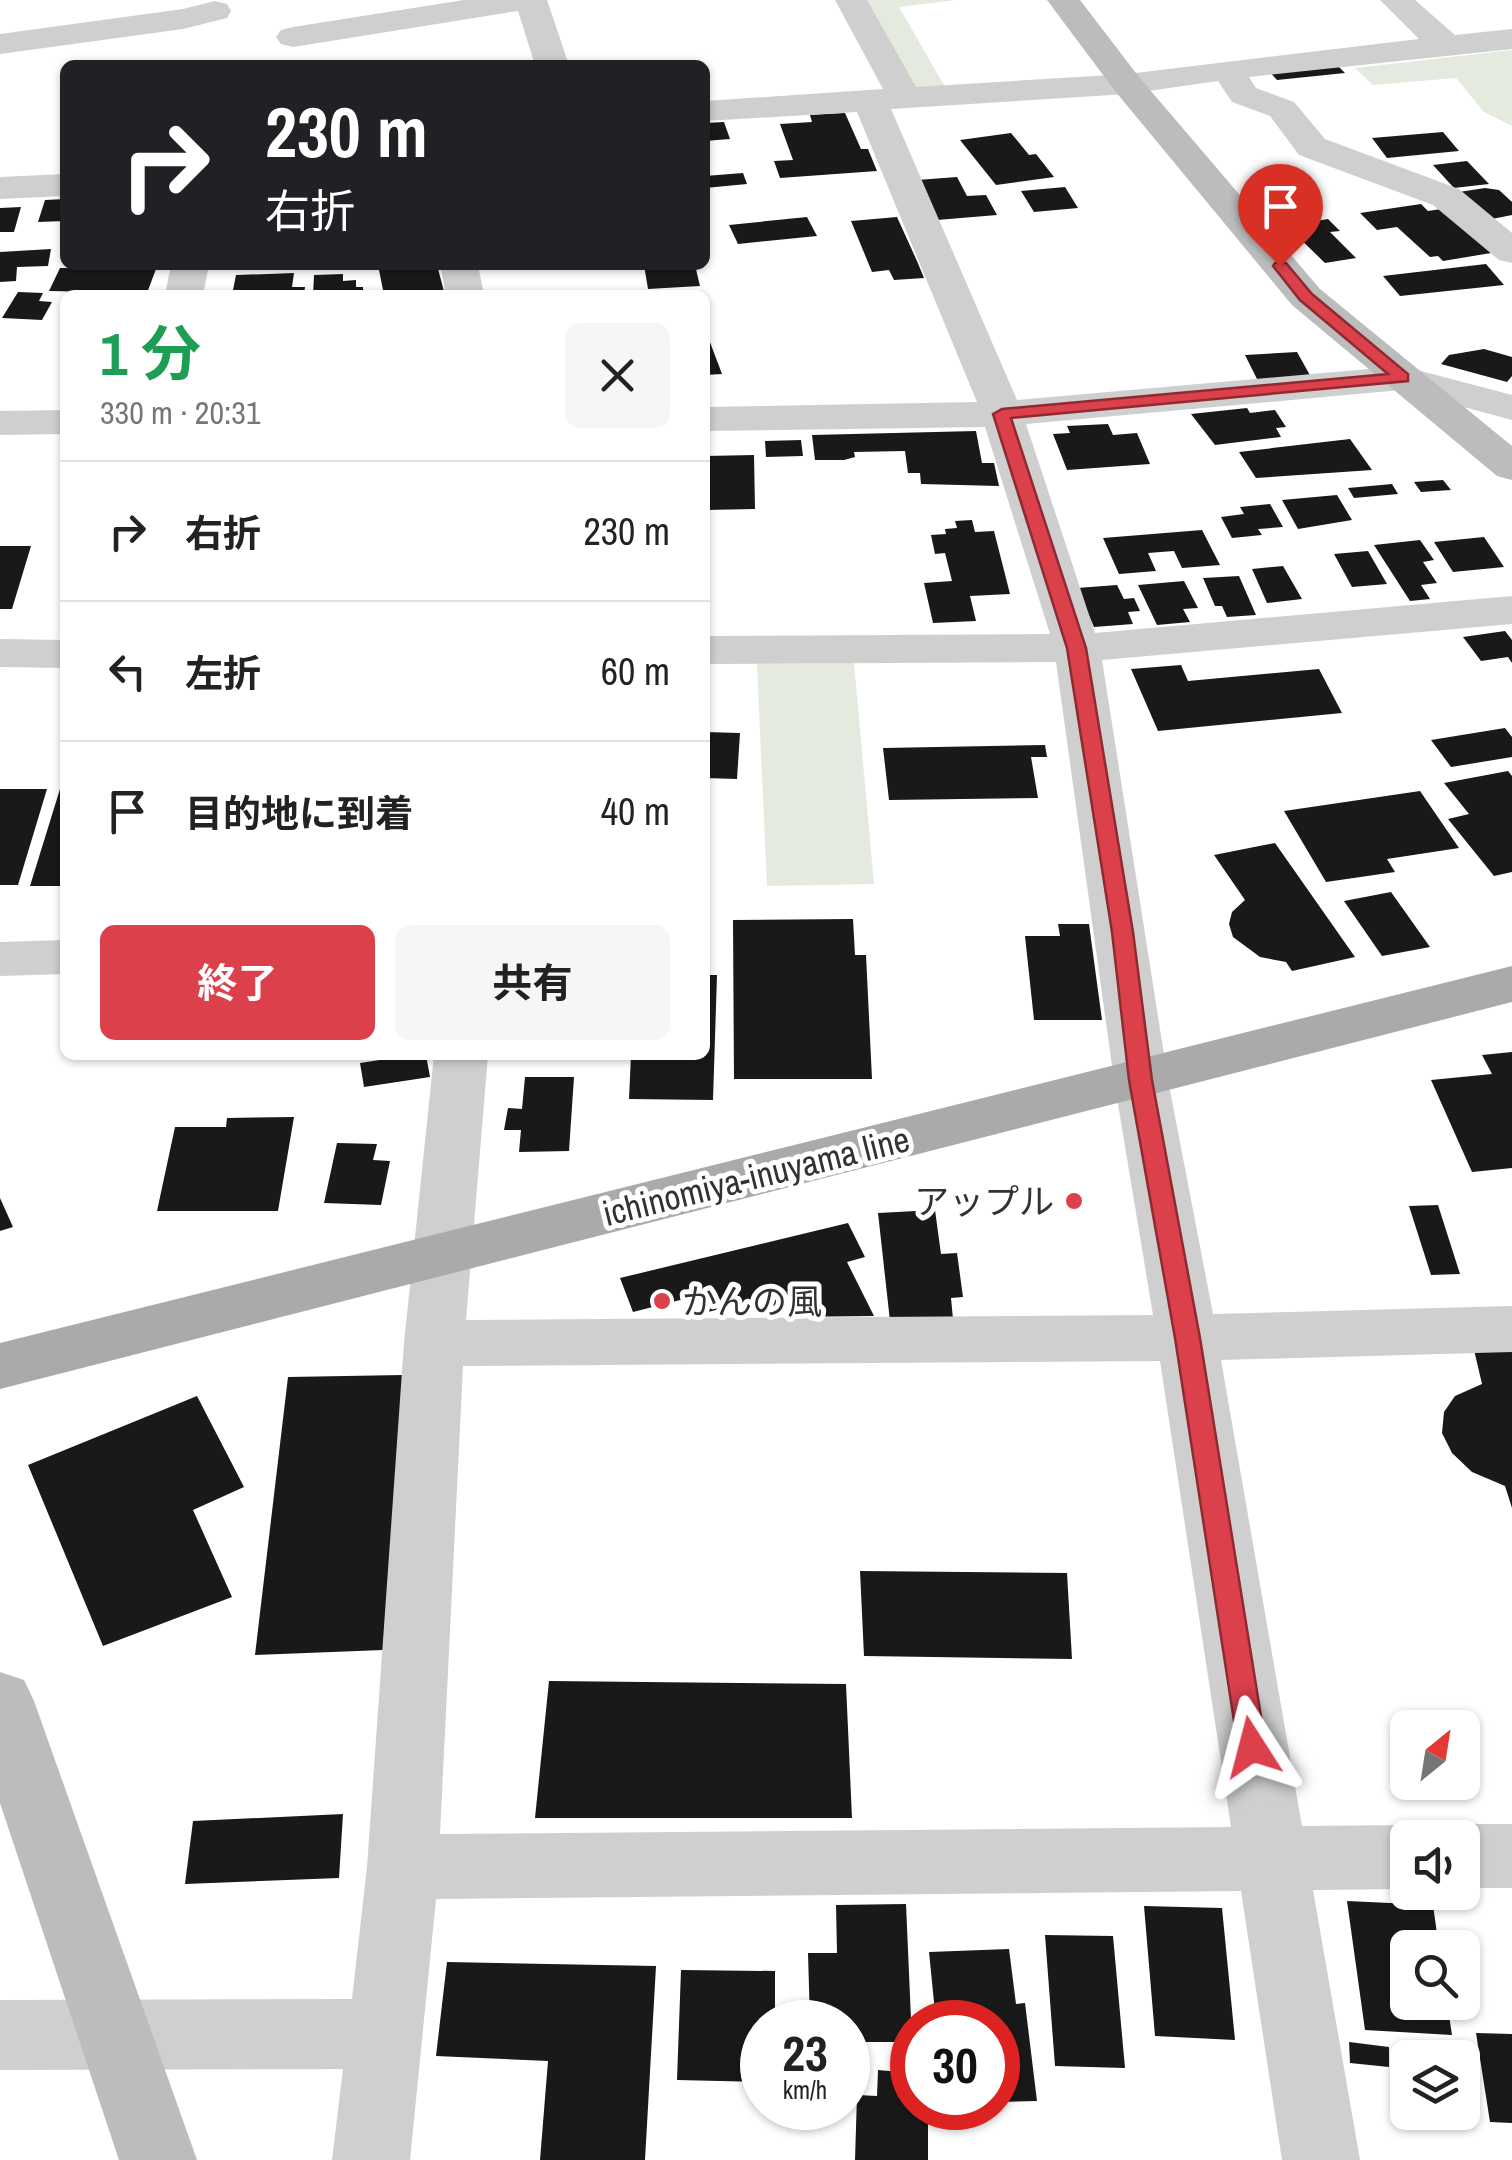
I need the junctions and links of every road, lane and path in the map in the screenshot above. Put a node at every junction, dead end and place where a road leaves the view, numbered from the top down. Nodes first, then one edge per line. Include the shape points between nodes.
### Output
1 (529, 0) edge
2 (851, 0) edge
3 (1063, 0) edge
4 (1396, 0) edge
5 (255, 24) edge
6 (1512, 40) edge
7 (0, 44) edge
8 (1446, 45) junction
9 (550, 60) edge
10 (1227, 69) junction
11 (1127, 84) junction
12 (886, 98) junction
13 (710, 111) edge
14 (60, 185) edge
15 (0, 188) edge
16 (1512, 252) edge
17 (1402, 378) junction
18 (1512, 408) edge
19 (1002, 414) junction
20 (710, 419) edge
21 (0, 422) edge
22 (60, 422) edge
23 (1512, 466) edge
24 (1512, 610) edge
25 (1077, 648) junction
26 (710, 650) edge
27 (0, 653) edge
28 (60, 654) edge
29 (60, 957) edge
30 (0, 959) edge
31 (1512, 984) edge
32 (461, 1060) edge
33 (1141, 1080) junction
34 (442, 1255) junction
35 (1512, 1328) edge
36 (1187, 1338) junction
37 (434, 1343) junction
38 (0, 1366) edge
39 (0, 1701) edge
40 (1480, 1856) edge
41 (1512, 1856) edge
42 (1390, 1857) edge
43 (1270, 1858) junction
44 (402, 1867) junction
45 (112, 2032) junction
46 (383, 2034) junction
47 (0, 2036) edge
48 (158, 2160) edge
49 (371, 2160) edge
50 (1321, 2160) edge

1 - 5 street
1 - 9 street
2 - 12 street
3 - 11 street
4 - 8 street
5 - 7 street via 183,19
6 - 8 street
8 - 10 street
10 - 11 street
10 - 16 street via 1244,95 1282,109 1312,147 1446,196
11 - 12 street
11 - 17 street via 1306,297
12 - 13 street
12 - 19 street
14 - 15 street
17 - 18 street
17 - 19 street
17 - 23 street
19 - 20 street
19 - 25 street
21 - 22 street
24 - 25 street
25 - 26 street
25 - 33 street
27 - 28 street
29 - 30 street
31 - 33 main road, ichinomiya-inuyama line
32 - 34 street
33 - 34 main road, ichinomiya-inuyama line
33 - 36 street
34 - 37 street
34 - 38 main road, ichinomiya-inuyama line
35 - 36 street
36 - 37 street
36 - 43 street
37 - 44 street
39 - 45 street
40 - 41 street
42 - 43 street
43 - 44 street
43 - 50 street
44 - 46 street
45 - 46 street
45 - 47 street
45 - 48 street
46 - 49 street

